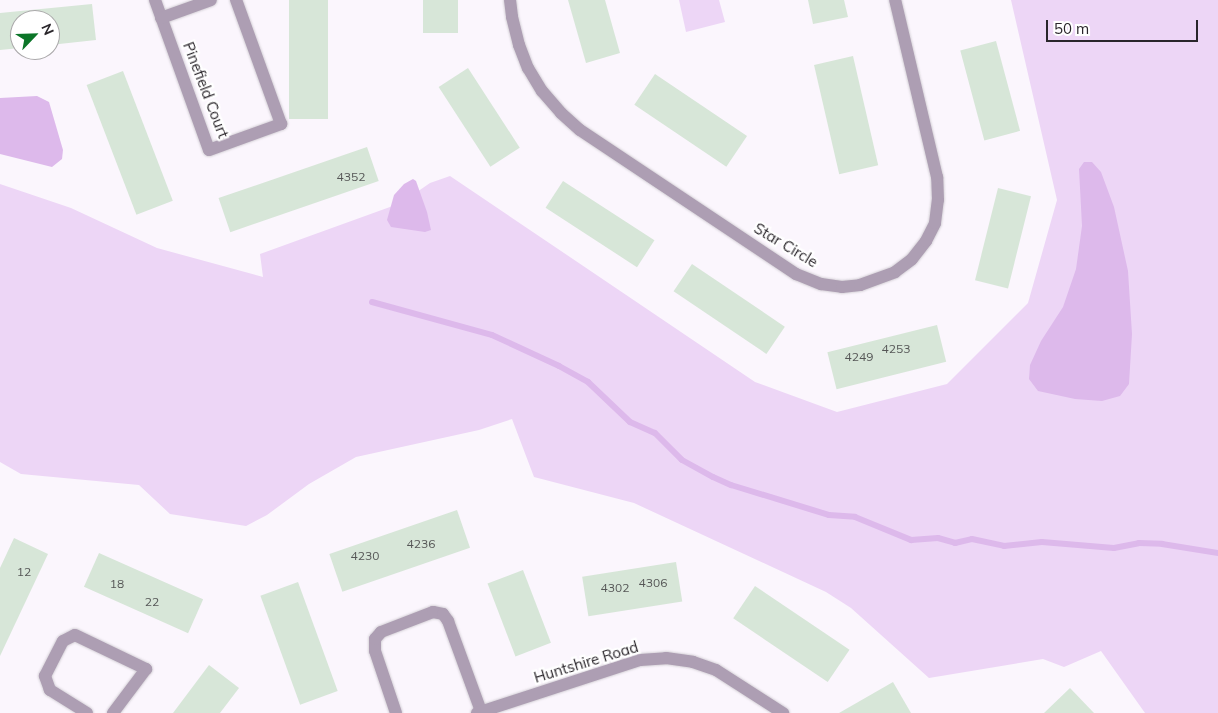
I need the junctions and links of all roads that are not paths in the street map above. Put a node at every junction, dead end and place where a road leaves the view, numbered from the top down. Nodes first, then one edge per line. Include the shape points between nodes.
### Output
1 (155, 0) edge
2 (211, 0) edge
3 (236, 0) edge
4 (510, 0) edge
5 (895, 0) edge
6 (161, 18) junction
7 (479, 712) edge
8 (87, 713) edge
9 (113, 713) edge
10 (396, 713) edge
11 (783, 713) edge

1 - 6 street, Pinefield Court
2 - 6 street
3 - 6 street, Pinefield Court via 280,124 209,150
4 - 5 street, Star Circle via 519,45 528,68 554,106 580,130 796,274 821,284 842,287 860,285 895,272 912,259 935,223 937,176
7 - 10 street via 448,621 443,614 433,612 381,632 375,640 375,651
7 - 11 street, Huntshire Road via 640,660 666,658 716,670
8 - 9 street via 50,690 45,676 63,641 75,635 146,669

